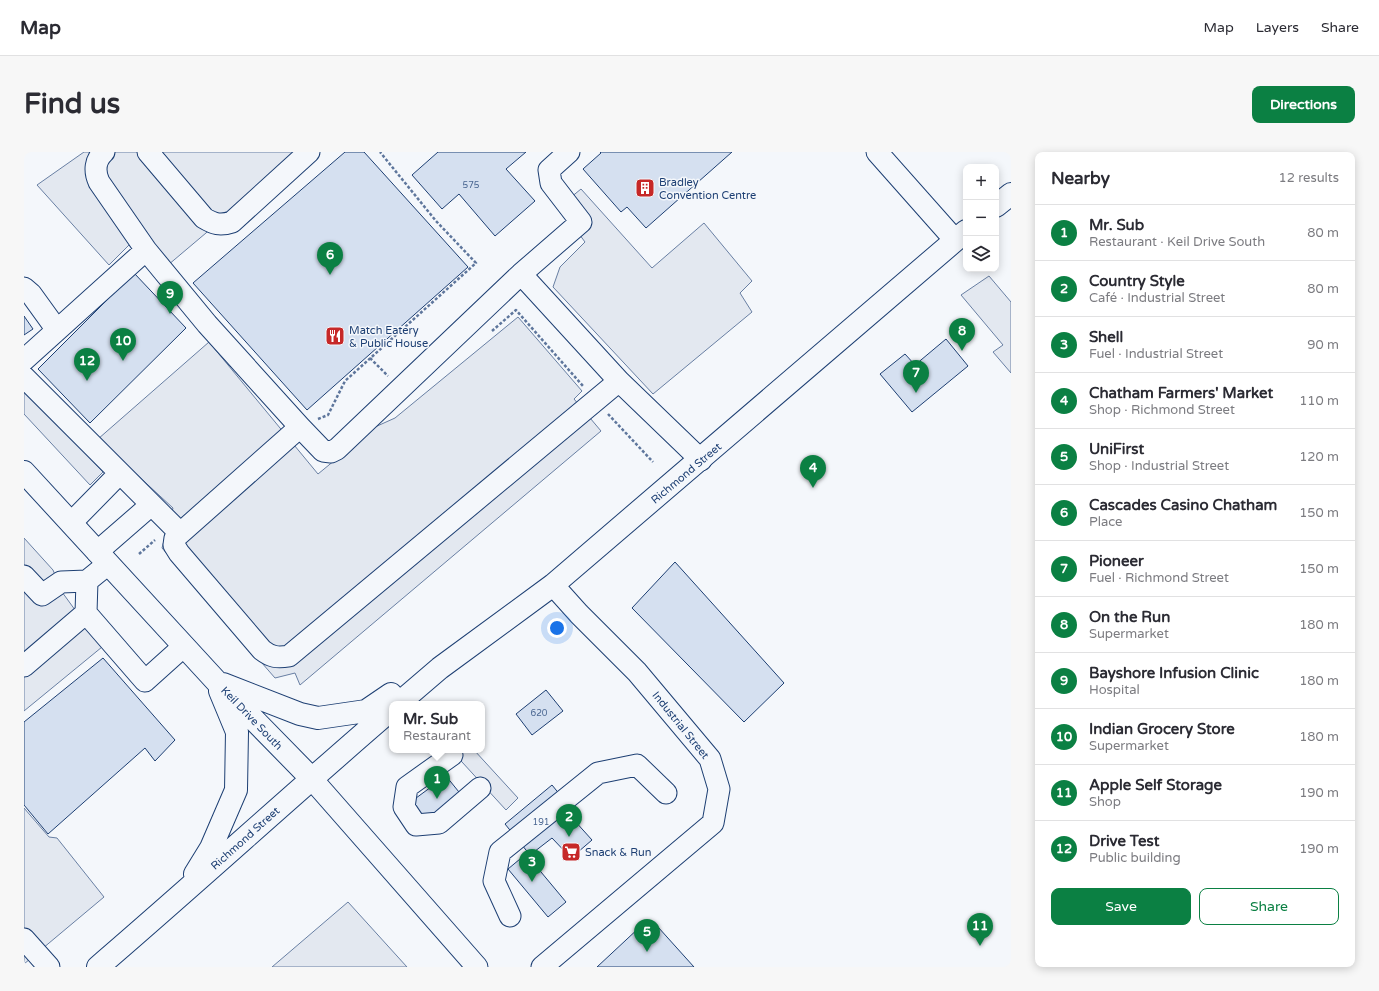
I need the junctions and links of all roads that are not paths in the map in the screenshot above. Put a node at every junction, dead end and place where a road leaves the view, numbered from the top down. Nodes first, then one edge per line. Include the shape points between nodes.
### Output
1 (104, 152) edge
2 (148, 152) edge
3 (309, 152) edge
4 (569, 152) edge
5 (877, 152) edge
6 (1011, 194) edge
7 (999, 204) edge
8 (960, 236) edge
9 (146, 250) junction
10 (521, 274) junction
11 (24, 288) edge
12 (57, 330) junction
13 (24, 360) edge
14 (24, 377) edge
15 (619, 381) junction
16 (306, 424) junction
17 (701, 460) junction
18 (24, 472) edge
19 (120, 473) junction
20 (151, 504) junction
21 (71, 523) junction
22 (180, 533) junction
23 (103, 558) junction
24 (24, 576) edge
25 (87, 581) junction
26 (554, 585) junction
27 (86, 613) junction
28 (184, 646) junction
29 (24, 666) edge
30 (440, 668) junction
31 (217, 682) junction
32 (402, 701) edge
33 (389, 712) edge
34 (452, 756) dead end
35 (311, 778) junction
36 (480, 788) dead end
37 (666, 793) dead end
38 (179, 898) junction
39 (510, 916) dead end
40 (24, 939) edge
41 (49, 967) edge
42 (98, 967) edge
43 (477, 967) edge
44 (542, 967) edge

1 - 9 street via 96,163 99,182
2 - 3 street via 204,218 222,225 232,222
4 - 10 street via 549,170 551,183 581,222
5 - 8 street
6 - 7 main road
8 - 17 main road, Richmond Street
9 - 12 street
9 - 16 street via 207,324
10 - 15 street
10 - 16 street via 331,452 323,451
11 - 12 street via 32,294
12 - 13 street
14 - 19 street
15 - 17 street
15 - 22 street via 289,656 271,656 262,650 179,553 174,545 175,538
16 - 22 street
17 - 26 main road, Richmond Street
18 - 21 main road, Keil Drive South
19 - 20 street
19 - 21 street
20 - 22 street
20 - 23 street
21 - 23 main road, Keil Drive South
23 - 25 street
23 - 28 main road, Keil Drive South
24 - 25 street via 42,595 61,582
25 - 27 street
26 - 30 main road, Richmond Street
26 - 44 street, Industrial Street via 637,672 710,759 719,789 713,823
27 - 28 street via 145,681
27 - 29 street
28 - 31 main road, Keil Drive South
30 - 31 main road via 366,711 318,718 300,714
30 - 32 main road, Richmond Street
31 - 35 main road, Keil Drive South
31 - 38 main road via 237,732 236,790 211,848
33 - 35 main road, Richmond Street
34 - 36 street via 407,787 404,807 416,825 439,823
35 - 38 main road, Richmond Street
35 - 43 street, Keil Drive South
37 - 39 street via 637,765 598,773 500,852 494,881
38 - 42 main road, Richmond Street
40 - 41 street

